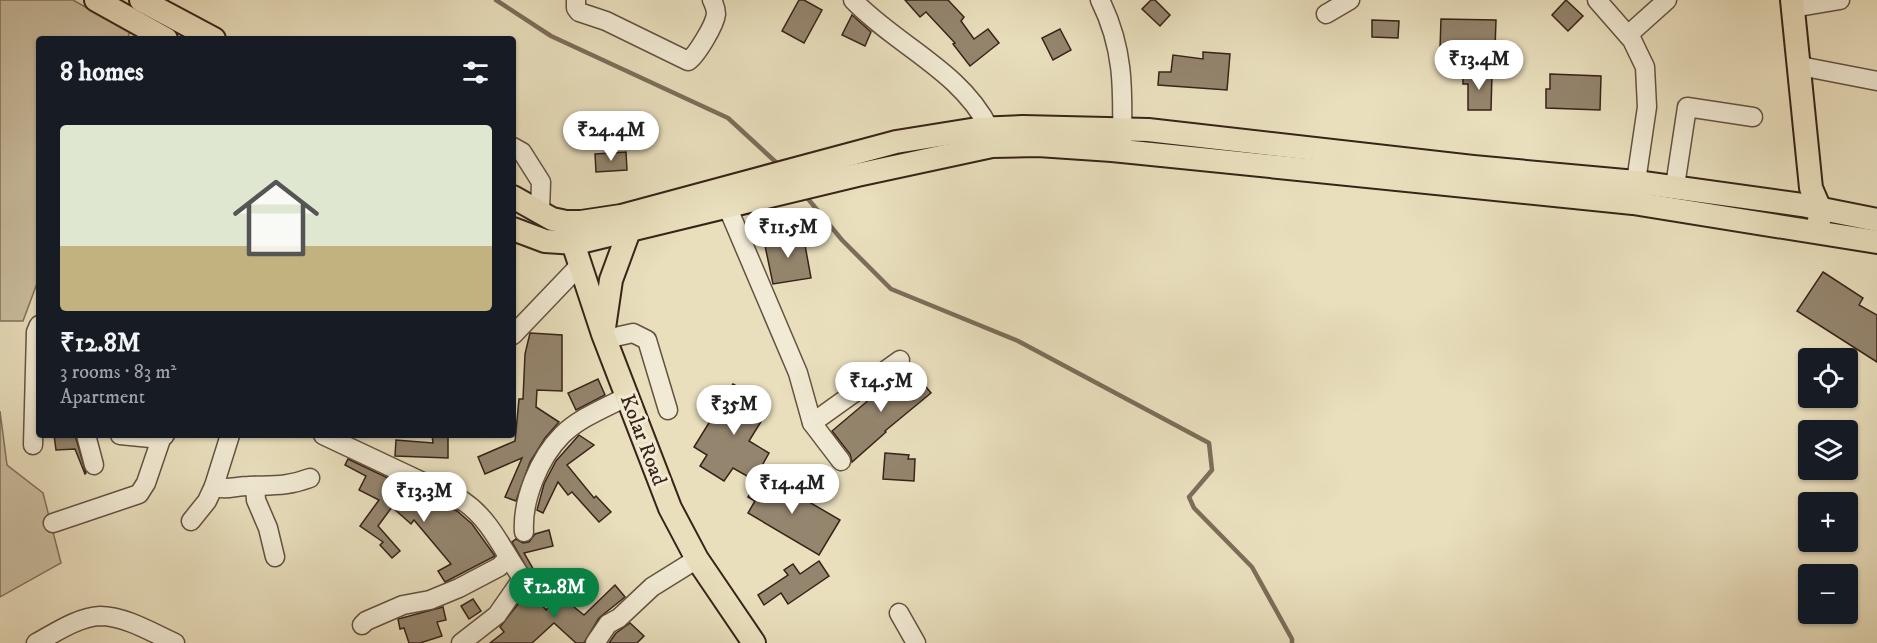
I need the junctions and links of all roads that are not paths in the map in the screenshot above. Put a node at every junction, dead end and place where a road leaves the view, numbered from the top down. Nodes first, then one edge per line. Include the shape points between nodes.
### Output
1 (96, 0) edge
2 (141, 0) edge
3 (576, 0) edge
4 (712, 0) edge
5 (853, 0) edge
6 (1100, 0) edge
7 (1350, 0) edge
8 (1597, 0) edge
9 (1668, 0) edge
10 (1840, 0) edge
11 (1793, 4) edge
12 (1326, 14) dead end
13 (152, 35) edge
14 (1628, 35) junction
15 (208, 36) edge
16 (1800, 66) junction
17 (1877, 81) edge
18 (1753, 117) dead end
19 (989, 128) junction
20 (1122, 128) junction
21 (516, 149) edge
22 (1122, 151) junction
23 (1675, 186) junction
24 (1635, 192) junction
25 (516, 198) edge
26 (1811, 201) junction
27 (727, 206) junction
28 (540, 211) junction
29 (1877, 220) edge
30 (516, 230) edge
31 (1808, 230) junction
32 (629, 231) junction
33 (569, 232) junction
34 (1877, 242) edge
35 (579, 266) junction
36 (516, 332) edge
37 (604, 337) junction
38 (900, 360) dead end
39 (36, 376) edge
40 (626, 397) junction
41 (668, 410) dead end
42 (812, 423) junction
43 (87, 438) edge
44 (163, 438) edge
45 (229, 438) edge
46 (329, 438) edge
47 (33, 446) dead end
48 (842, 462) dead end
49 (94, 465) dead end
50 (310, 478) dead end
51 (214, 486) junction
52 (255, 486) junction
53 (191, 521) dead end
54 (53, 523) dead end
55 (524, 532) dead end
56 (275, 557) dead end
57 (508, 558) junction
58 (697, 559) junction
59 (899, 613) dead end
60 (362, 625) dead end
61 (36, 643) edge
62 (175, 643) edge
63 (461, 643) edge
64 (596, 643) edge
65 (754, 643) edge
66 (916, 643) edge

1 - 13 main road
2 - 15 main road
3 - 4 street via 579,12 688,61 695,56 715,21
5 - 19 street via 966,92
6 - 20 street via 1112,23 1119,50
7 - 12 street
8 - 14 street
9 - 14 street
10 - 11 street
11 - 16 main road
14 - 24 street via 1645,67 1646,77 1647,107
16 - 17 street
16 - 26 main road
18 - 23 street via 1687,107
19 - 20 main road
19 - 33 main road via 896,142 621,216 581,222
20 - 22 street
20 - 24 main road via 1452,165
21 - 28 street via 541,182
22 - 24 main road
22 - 27 main road via 992,146
23 - 24 main road
23 - 26 main road
24 - 31 main road
25 - 28 main road
26 - 29 main road
26 - 31 main road
27 - 32 main road
27 - 42 street via 798,373
28 - 33 main road
30 - 33 main road via 545,241
31 - 34 main road
32 - 33 main road
32 - 37 main road via 611,280
33 - 35 main road, Kolar Road
35 - 36 street
35 - 37 main road, Kolar Road
37 - 40 main road, Kolar Road
37 - 41 street via 633,333 647,340
38 - 42 street
39 - 47 street
40 - 55 street via 584,419 556,443 527,496
40 - 58 main road, Kolar Road via 670,508
42 - 48 street
43 - 49 street
44 - 54 street via 139,494
45 - 51 street
46 - 57 street via 477,510
50 - 52 street via 285,486
51 - 52 street
51 - 53 street
52 - 56 street
57 - 60 street via 500,567 459,588 430,600 403,605
57 - 63 street via 520,575 518,586 497,615
58 - 64 street via 652,587 620,618 608,624
58 - 65 main road, Kolar Road
59 - 66 street
61 - 62 street via 79,621 99,616 129,623

